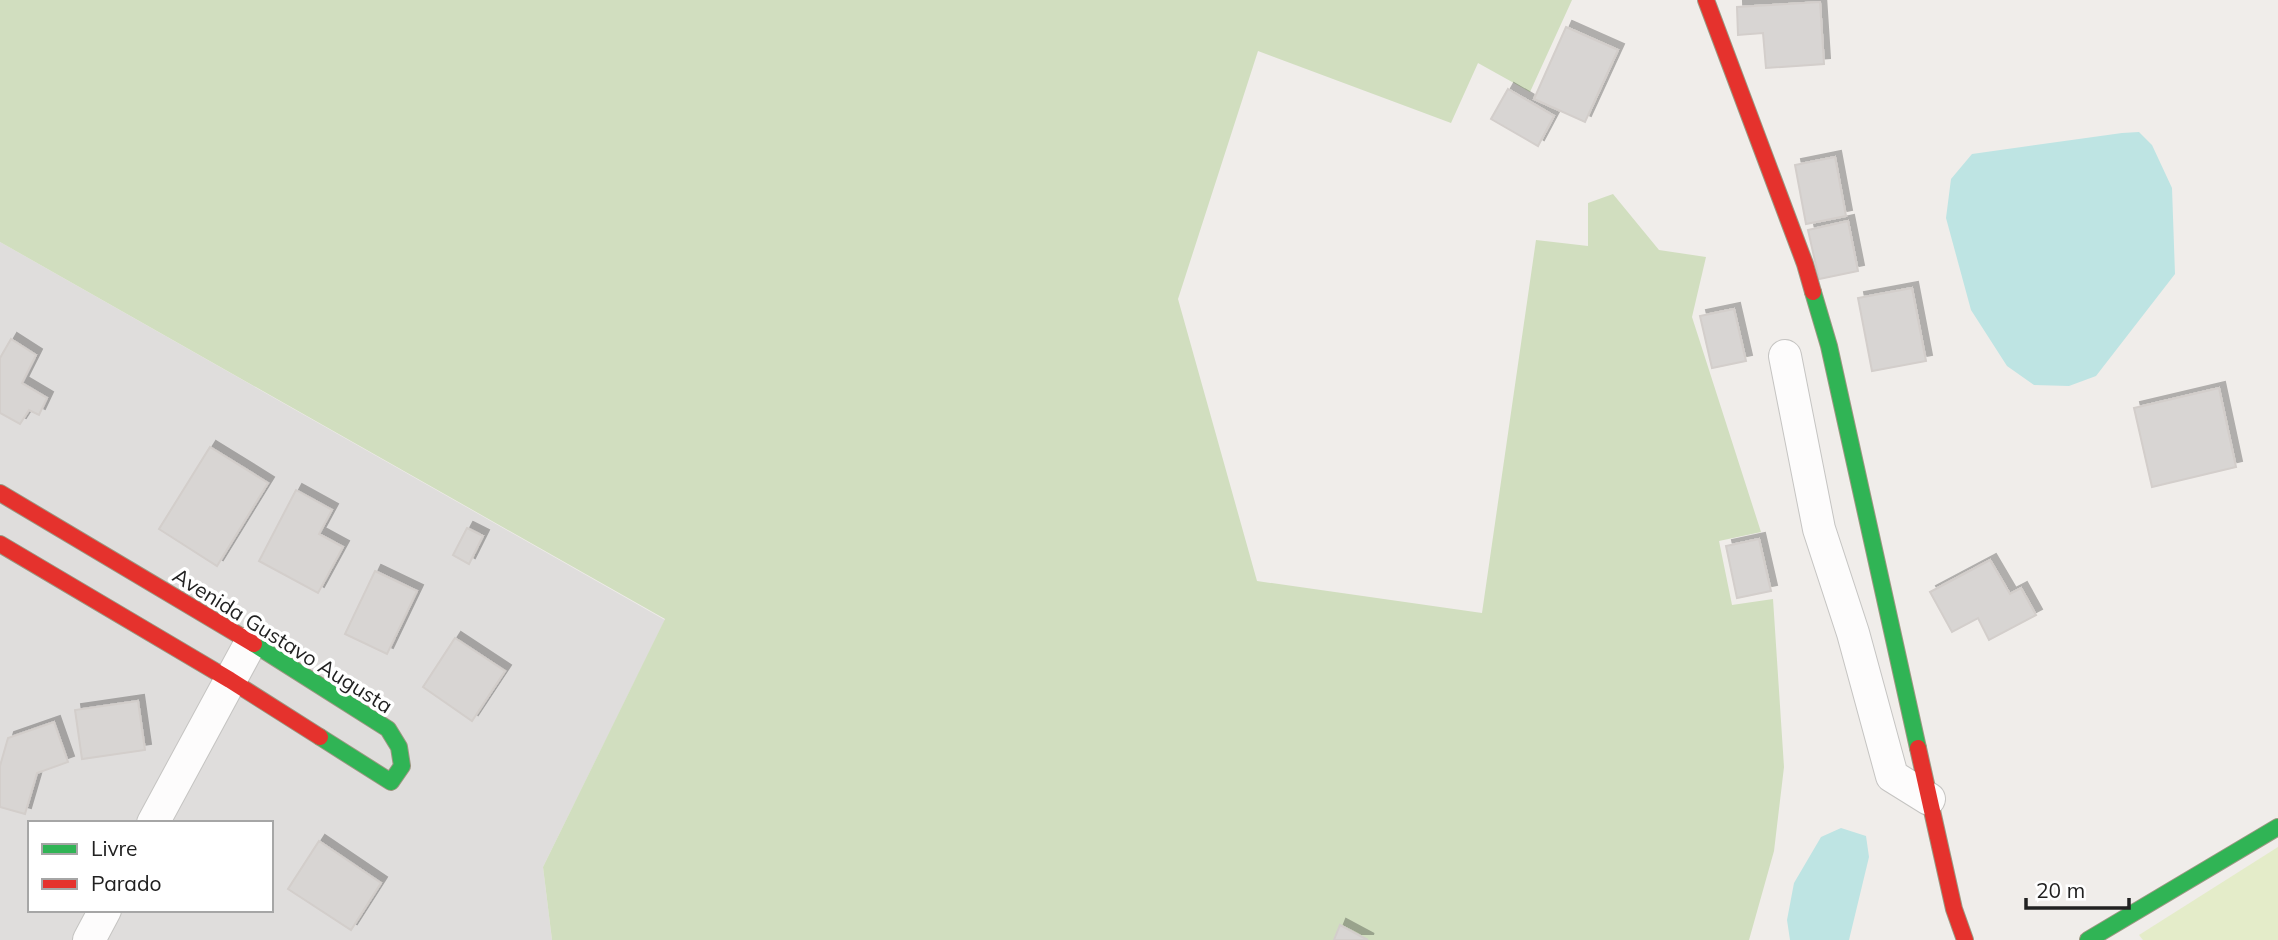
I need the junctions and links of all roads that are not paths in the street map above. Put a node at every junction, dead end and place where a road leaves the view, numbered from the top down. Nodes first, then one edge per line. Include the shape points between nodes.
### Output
1 (1706, 0) edge
2 (1785, 356) dead end
3 (0, 493) edge
4 (0, 544) edge
5 (251, 642) junction
6 (230, 680) junction
7 (1929, 799) junction
8 (154, 821) edge
9 (2278, 827) edge
10 (104, 912) edge
11 (89, 940) edge
12 (1965, 940) edge
13 (2088, 940) edge

1 - 7 street via 1805,264 1829,346
2 - 7 street via 1819,529 1892,776
3 - 5 street, Avenida Gustavo Augusta
4 - 6 street, Avenida Gustavo Augusta
5 - 6 street
5 - 6 street, Avenida Gustavo Augusta via 388,729 399,747 402,766 391,782
6 - 8 street
7 - 12 street
9 - 13 street
10 - 11 street

